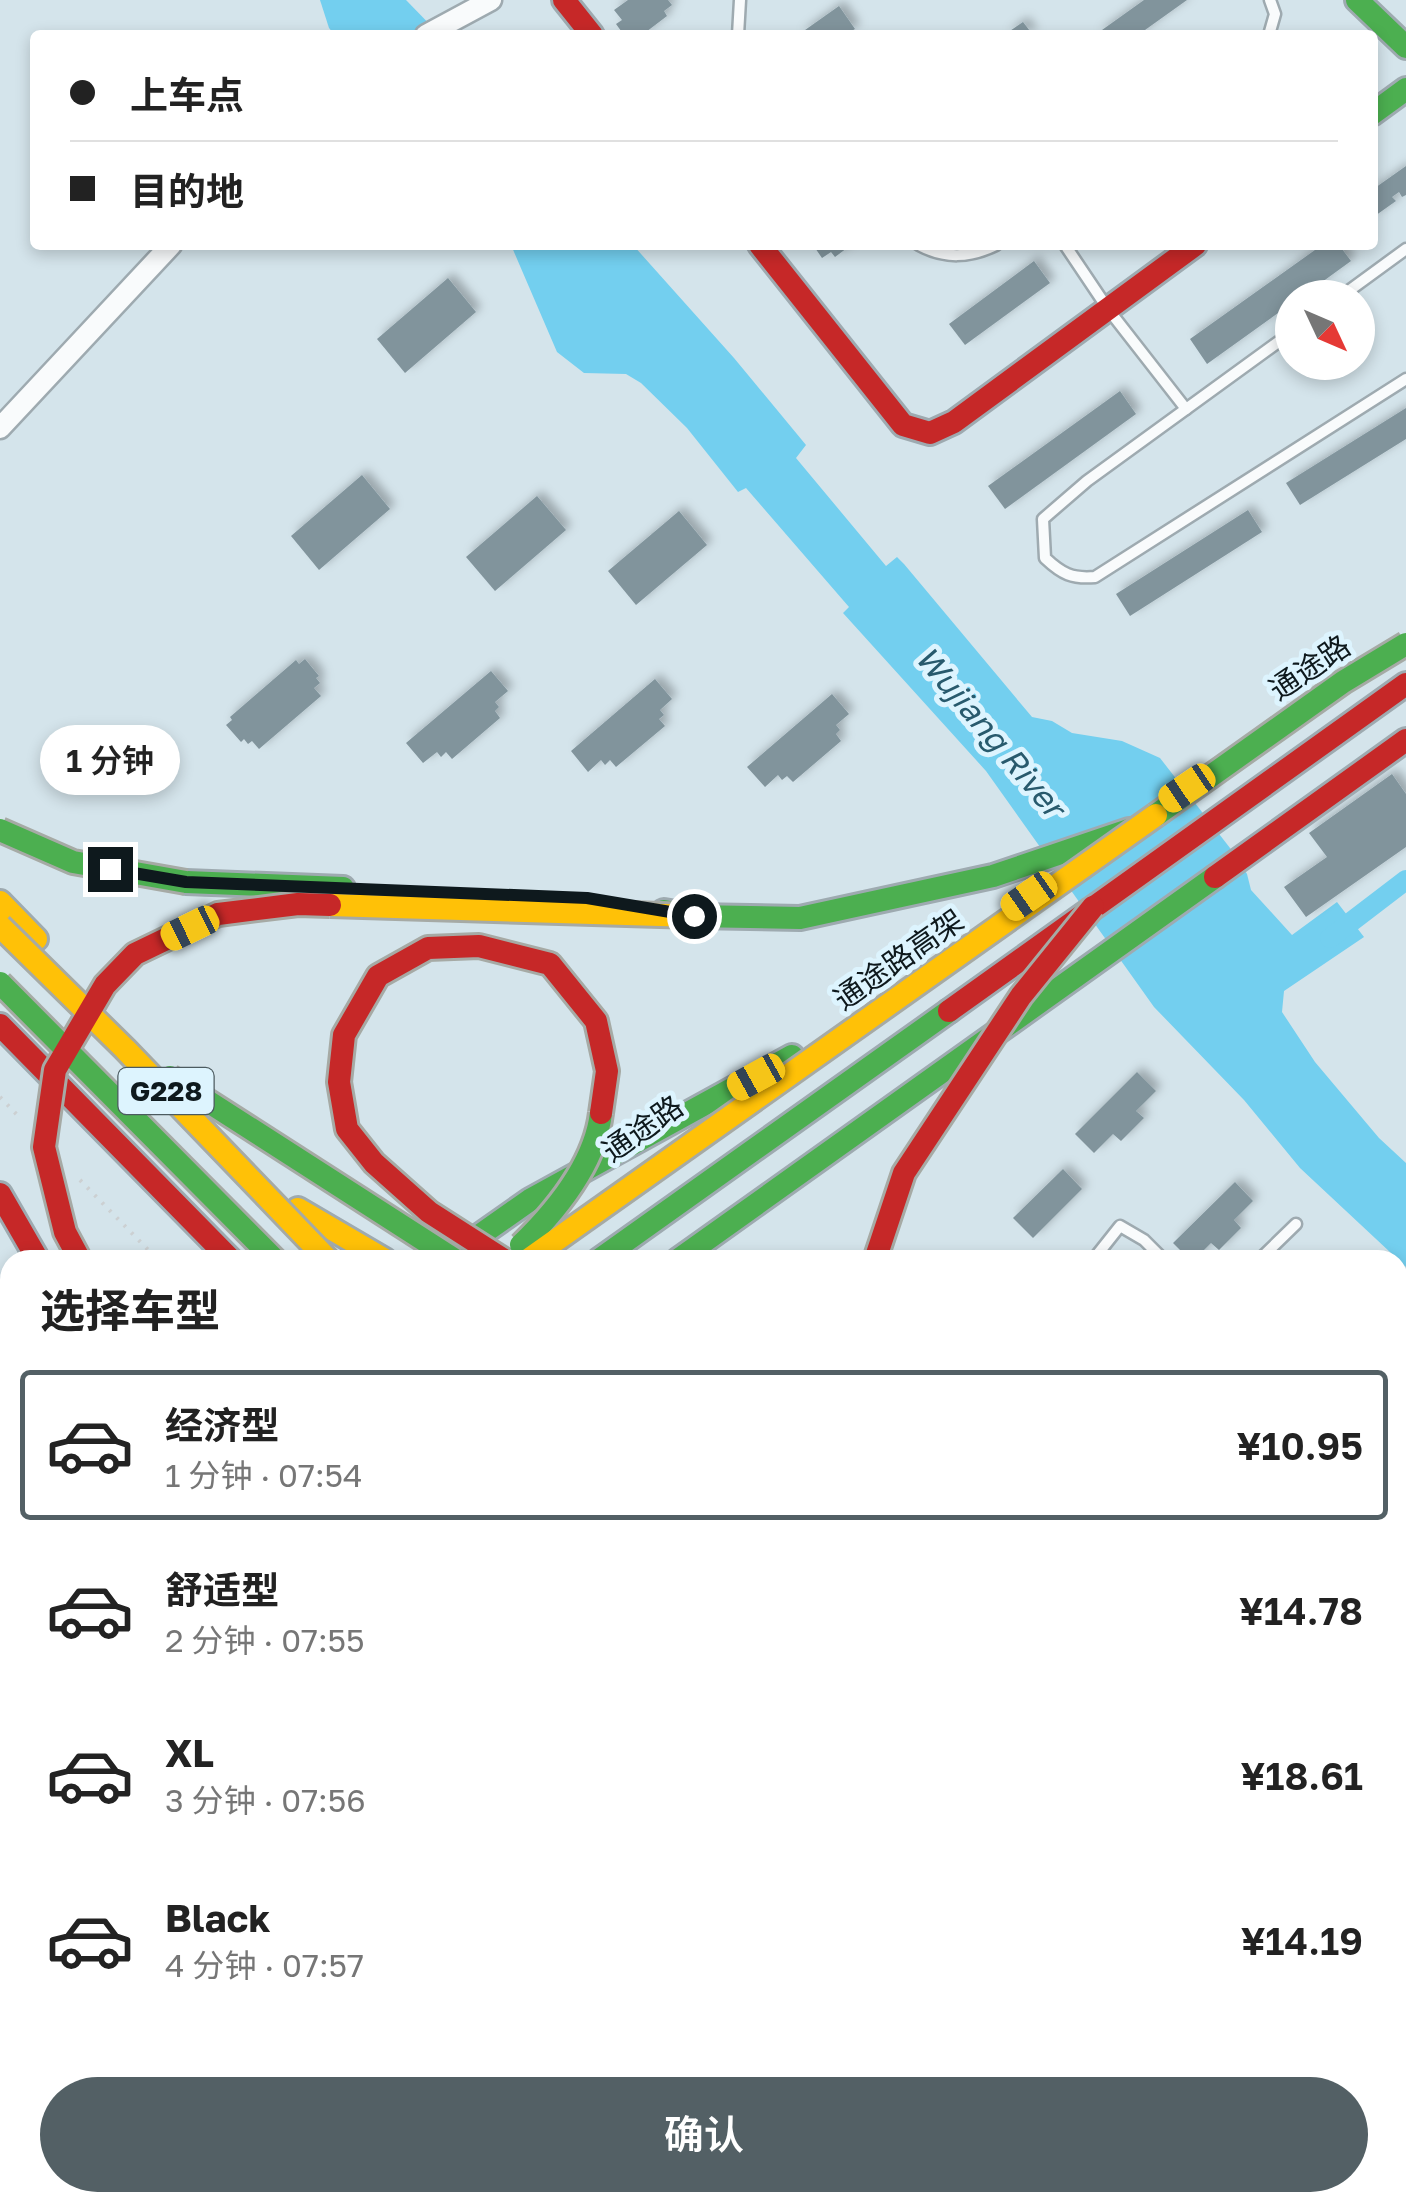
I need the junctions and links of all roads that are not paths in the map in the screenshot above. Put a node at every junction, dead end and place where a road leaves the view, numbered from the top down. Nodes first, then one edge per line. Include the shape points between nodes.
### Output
1 (491, 0) edge
2 (564, 0) edge
3 (740, 0) edge
4 (1270, 0) edge
5 (1357, 0) edge
6 (436, 30) edge
7 (588, 30) edge
8 (738, 30) edge
9 (1270, 30) edge
10 (1406, 47) edge
11 (1406, 89) edge
12 (1378, 110) edge
13 (1406, 249) edge
14 (165, 250) edge
15 (764, 250) edge
16 (928, 250) edge
17 (982, 250) edge
18 (1068, 250) edge
19 (1188, 250) edge
20 (1364, 280) edge
21 (1108, 309) junction
22 (1275, 344) edge
23 (1406, 379) edge
24 (1186, 408) junction
25 (0, 428) edge
26 (1406, 642) edge
27 (1406, 684) edge
28 (1406, 740) edge
29 (0, 830) edge
30 (1127, 830) junction
31 (0, 902) edge
32 (1094, 907) junction
33 (694, 916) junction
34 (0, 926) edge
35 (0, 983) edge
36 (0, 1026) edge
37 (821, 1040) junction
38 (125, 1049) junction
39 (0, 1194) edge
40 (298, 1209) junction
41 (1296, 1224) dead end
42 (32, 1250) edge
43 (75, 1250) edge
44 (221, 1250) edge
45 (265, 1250) edge
46 (318, 1250) edge
47 (339, 1250) edge
48 (368, 1250) edge
49 (439, 1250) edge
50 (456, 1250) edge
51 (490, 1250) edge
52 (516, 1250) edge
53 (520, 1250) edge
54 (542, 1250) edge
55 (613, 1250) edge
56 (692, 1250) edge
57 (878, 1250) edge
58 (1100, 1250) edge
59 (1154, 1250) edge
60 (1269, 1250) edge

1 - 6 street
2 - 7 main road
3 - 8 lane
4 - 9 lane via 1275,14
5 - 10 main road
11 - 12 main road
13 - 20 lane
14 - 25 street
15 - 21 main road via 903,426 930,433
16 - 17 lane via 951,256
18 - 21 lane
19 - 21 main road
21 - 24 lane
22 - 24 lane
23 - 24 lane via 1111,569 1076,579 1060,572 1045,558 1043,519
26 - 30 main road, 通途路高架, bridge
27 - 32 main road
28 - 56 main road
29 - 33 main road, bridge via 73,862 186,882 587,898
30 - 33 main road via 993,876 800,918
30 - 37 main road, 通途路, bridge
30 - 54 main road, 通途路高架, bridge
31 - 40 main road
32 - 55 main road, bridge
32 - 57 main road, bridge via 1022,996 904,1174
33 - 43 main road, bridge via 298,904 218,914 135,954 105,985 55,1070 44,1147
34 - 38 main road, G228, bridge
35 - 45 main road, G228, bridge
36 - 44 main road
37 - 50 main road via 530,1200
37 - 53 main road, 通途路
38 - 46 main road, G228, bridge
38 - 49 main road, bridge
39 - 42 main road
40 - 47 main road
40 - 48 main road
41 - 60 lane
51 - 52 main road, bridge via 429,1212 347,1130 339,1082 344,1035 378,976 428,948 479,946 550,964 596,1020 607,1071 598,1139 552,1214
58 - 59 lane via 1120,1226

